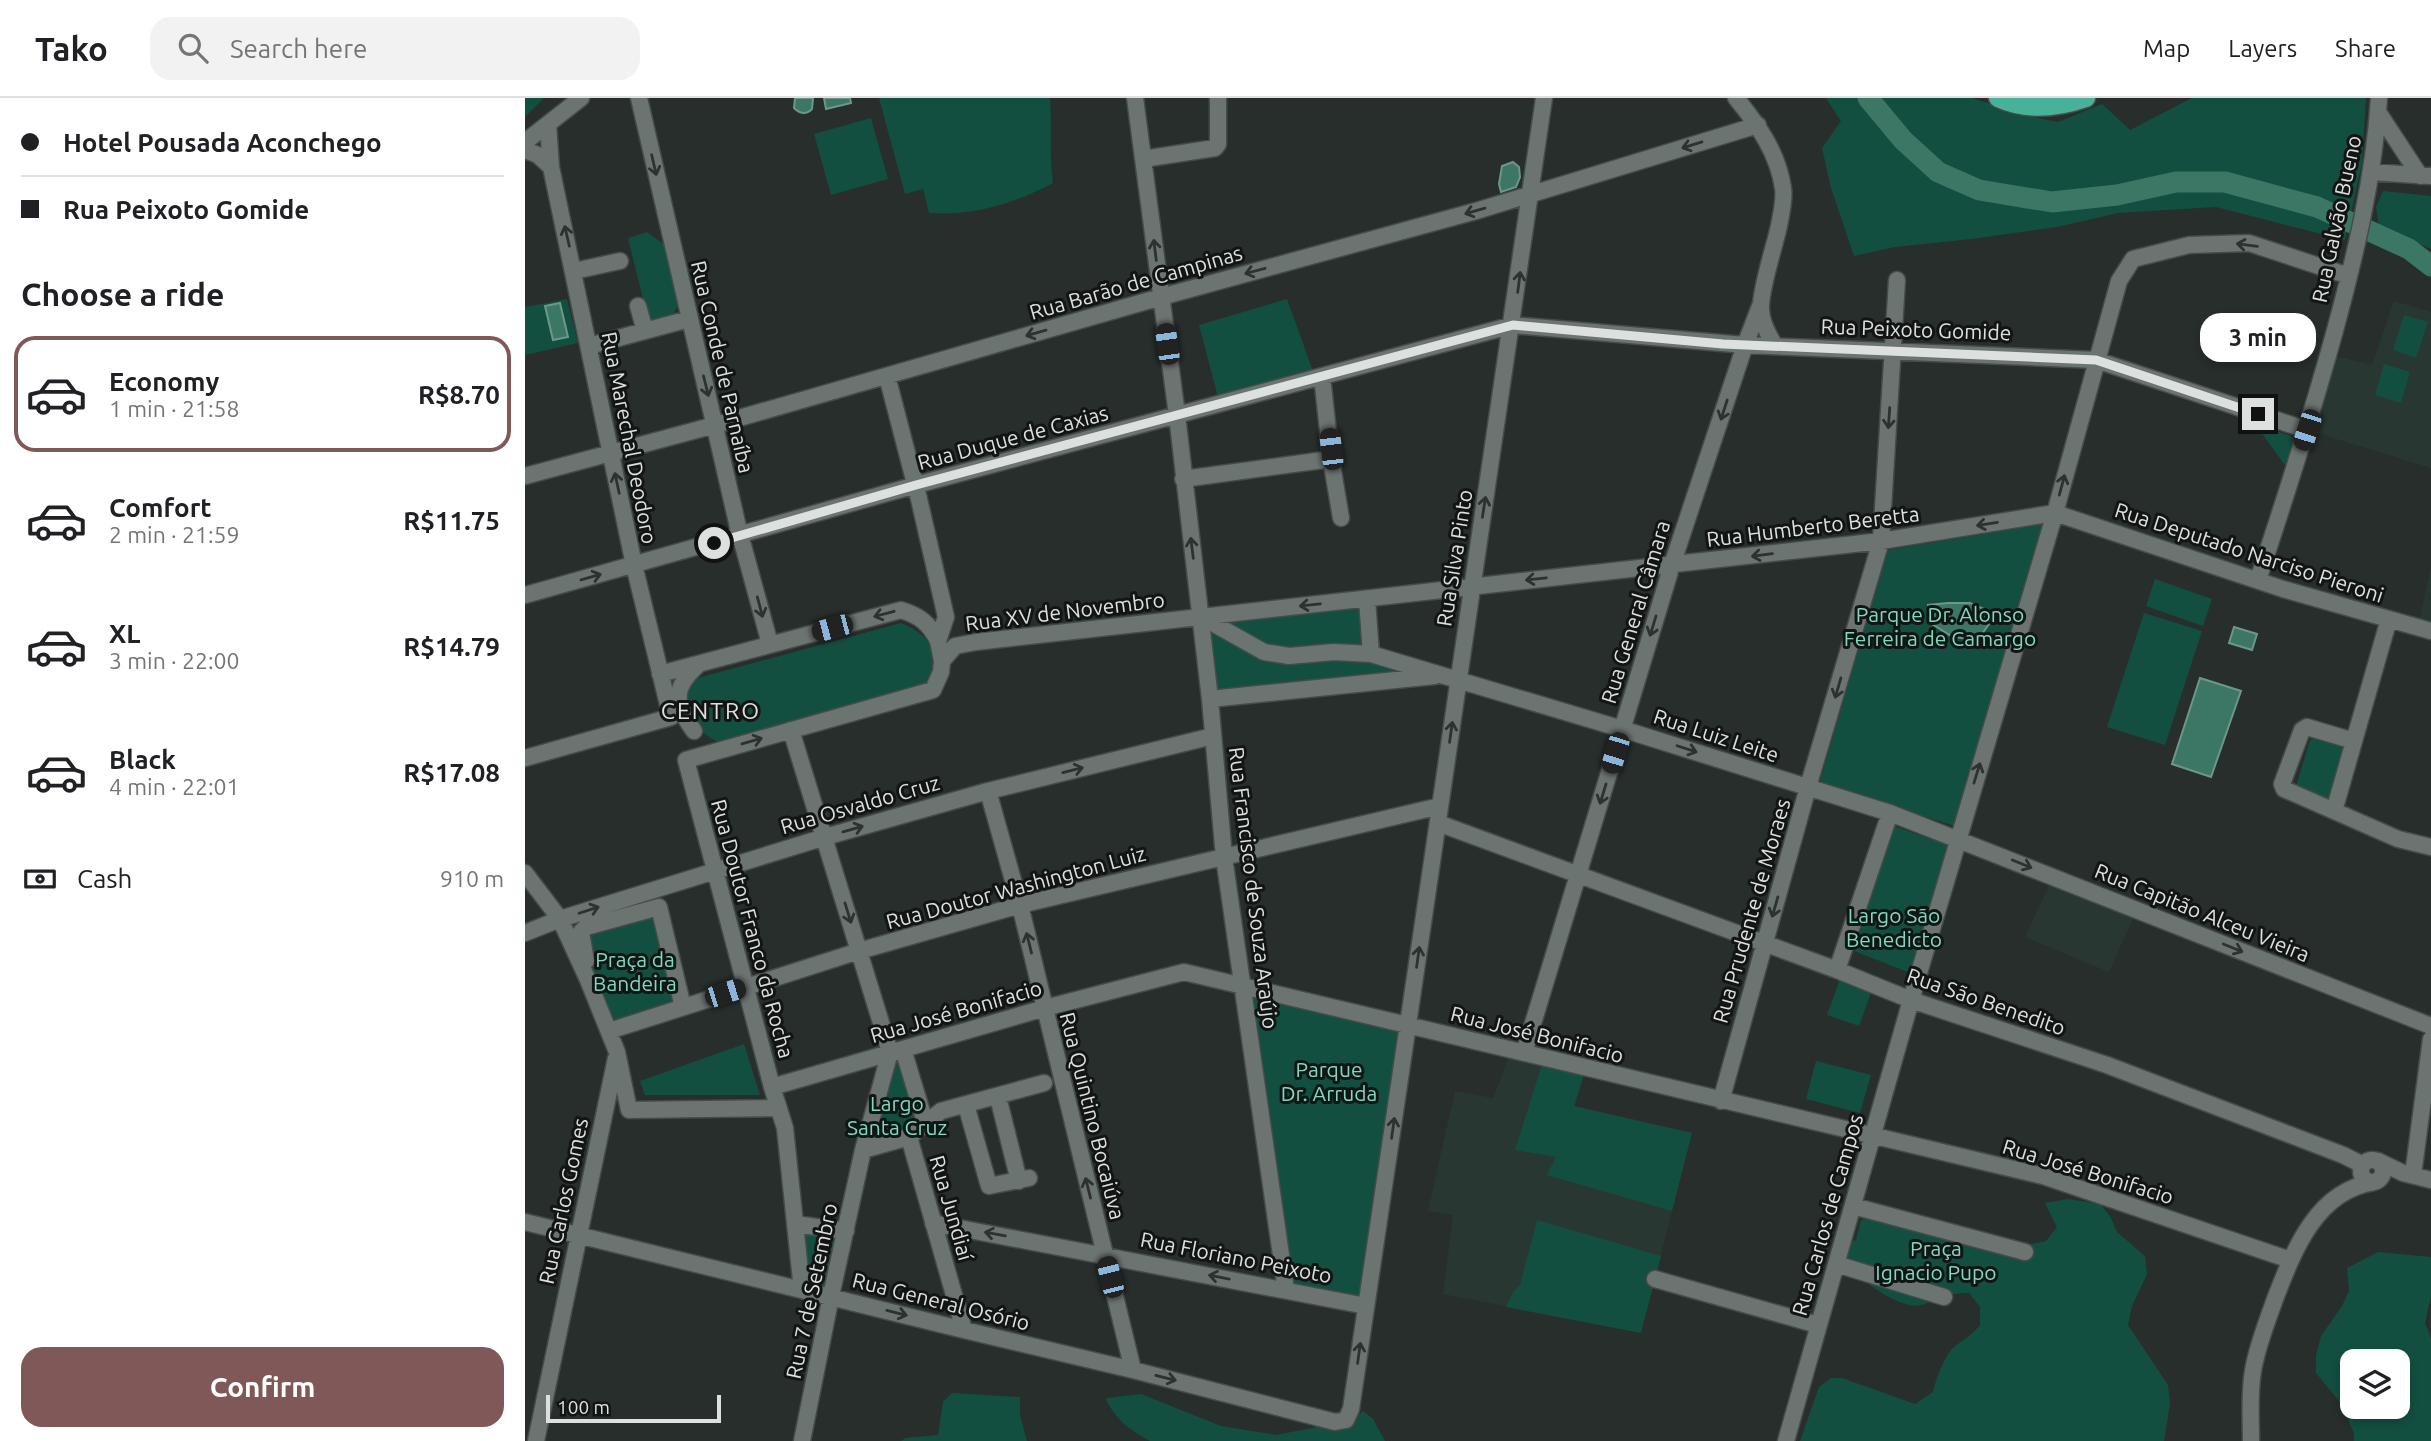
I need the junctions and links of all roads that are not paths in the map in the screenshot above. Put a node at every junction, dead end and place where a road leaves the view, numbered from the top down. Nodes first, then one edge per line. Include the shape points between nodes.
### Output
1 (580, 98) edge
2 (639, 98) edge
3 (1135, 98) edge
4 (1218, 98) edge
5 (1543, 98) edge
6 (1736, 98) edge
7 (1998, 98) edge
8 (2086, 98) edge
9 (2378, 104) edge
10 (548, 124) junction
11 (1758, 125) junction
12 (525, 142) edge
13 (525, 150) edge
14 (1143, 159) junction
15 (551, 167) junction
16 (2371, 172) junction
17 (2425, 176) edge
18 (1530, 194) junction
19 (620, 261) dead end
20 (575, 271) junction
21 (2349, 276) junction
22 (1897, 280) dead end
23 (1161, 297) junction
24 (638, 306) dead end
25 (1761, 306) junction
26 (689, 319) junction
27 (1513, 325) junction
28 (645, 331) junction
29 (1745, 345) junction
30 (589, 346) junction
31 (1775, 346) junction
32 (1894, 350) junction
33 (2096, 360) junction
34 (887, 376) junction
35 (1322, 376) junction
36 (1177, 415) junction
37 (716, 425) junction
38 (2307, 430) junction
39 (611, 453) junction
40 (1331, 459) junction
41 (525, 476) edge
42 (1183, 479) junction
43 (916, 485) junction
44 (2055, 513) junction
45 (1341, 518) dead end
46 (740, 536) junction
47 (1881, 541) junction
48 (634, 565) junction
49 (1672, 565) junction
50 (2259, 580) junction
51 (1472, 586) junction
52 (525, 596) edge
53 (1367, 599) junction
54 (1200, 616) junction
55 (2389, 619) junction
56 (2431, 631) edge
57 (938, 641) junction
58 (770, 644) junction
59 (1371, 654) junction
60 (942, 661) junction
61 (700, 663) junction
62 (660, 674) junction
63 (1452, 677) junction
64 (1210, 699) junction
65 (671, 717) junction
66 (1622, 729) junction
67 (791, 730) junction
68 (694, 731) junction
69 (1213, 736) junction
70 (2354, 741) junction
71 (726, 749) junction
72 (525, 758) edge
73 (1808, 787) junction
74 (988, 791) junction
75 (1440, 806) junction
76 (2334, 811) junction
77 (1890, 813) junction
78 (1438, 823) junction
79 (824, 837) junction
80 (1958, 839) junction
81 (2431, 847) edge
82 (1224, 857) junction
83 (714, 870) junction
84 (525, 873) edge
85 (1578, 875) junction
86 (1020, 905) junction
87 (561, 919) junction
88 (525, 933) edge
89 (1765, 944) junction
90 (859, 951) junction
91 (1837, 970) junction
92 (588, 981) junction
93 (746, 986) junction
94 (1243, 988) junction
95 (1911, 1000) junction
96 (683, 1007) junction
97 (1045, 1008) junction
98 (1408, 1024) junction
99 (2431, 1026) edge
100 (609, 1031) junction
101 (2431, 1039) edge
102 (897, 1051) junction
103 (617, 1052) junction
104 (1524, 1053) junction
105 (1044, 1083) dead end
106 (772, 1087) junction
107 (1063, 1090) junction
108 (1721, 1101) junction
109 (1000, 1105) junction
110 (778, 1108) junction
111 (968, 1112) junction
112 (925, 1122) junction
113 (909, 1137) junction
114 (1872, 1137) junction
115 (863, 1150) junction
116 (2369, 1174) junction
117 (2408, 1174) junction
118 (2431, 1180) edge
119 (1853, 1206) junction
120 (525, 1222) edge
121 (933, 1223) junction
122 (795, 1224) junction
123 (846, 1231) junction
124 (579, 1235) junction
125 (2025, 1252) dead end
126 (1104, 1254) junction
127 (2290, 1260) junction
128 (1836, 1264) junction
129 (1655, 1279) dead end
130 (802, 1290) junction
131 (1286, 1290) junction
132 (831, 1296) junction
133 (1944, 1297) dead end
134 (1366, 1306) junction
135 (1818, 1325) junction
136 (964, 1330) junction
137 (1133, 1370) junction
138 (1346, 1420) joint
139 (536, 1441) edge
140 (802, 1441) edge
141 (1786, 1441) edge
142 (2251, 1441) edge

1 - 10 street
2 -> 26 street, Rua Conde de Parnaíba
3 - 14 street, Rua Francisco de Souza Araújo
4 - 14 street via 1215,148
5 - 18 street, Rua Silva Pinto
6 - 11 street, Rua General Câmara
7 - 8 main road via 2034,107 2063,106
9 - 16 street, Rua Galvão Bueno
9 - 17 street
10 - 12 street
10 - 15 street, Rua Marechal Deodoro
11 -> 18 street, Rua Barão de Campinas
11 - 25 street, Rua General Câmara via 1779,167 1784,191
13 - 15 street
23 -> 14 street, Rua Francisco de Souza Araújo
20 -> 15 street, Rua Marechal Deodoro
16 - 17 street
16 - 21 street, Rua Galvão Bueno
18 -> 23 street, Rua Barão de Campinas
27 -> 18 street, Rua Silva Pinto
19 - 20 street
20 - 30 street, Rua Marechal Deodoro
21 -> 33 street via 2249,243 2189,245 2133,258 2119,281
21 - 38 street, Rua Galvão Bueno
22 - 32 street, Rua Prudente de Moraes
23 -> 34 street, Rua Barão de Campinas
23 - 36 street, Rua Francisco de Souza Araújo
24 - 28 street
25 - 29 street, Rua General Câmara
25 - 31 street
26 - 28 street
26 -> 37 street, Rua Conde de Parnaíba
27 - 29 street, Rua Peixoto Gomide
27 - 35 street, Rua Duque de Caxias
51 -> 27 street, Rua Silva Pinto
28 - 30 street
29 - 31 street, Rua Peixoto Gomide
29 -> 49 street, Rua General Câmara
30 - 39 street, Rua Marechal Deodoro
31 - 32 street, Rua Peixoto Gomide
32 - 33 street, Rua Peixoto Gomide
32 -> 47 street, Rua Prudente de Moraes
33 - 38 street, Rua Peixoto Gomide
44 -> 33 street
34 - 37 street, Rua Barão de Campinas
34 - 43 street
35 - 36 street, Rua Duque de Caxias
35 - 40 street
36 - 42 street, Rua Francisco de Souza Araújo
36 - 43 street, Rua Duque de Caxias
37 - 39 street, Rua Barão de Campinas
37 - 46 street, Rua Conde de Parnaíba
38 - 50 street, Rua Galvão Bueno
39 - 41 street, Rua Barão de Campinas
48 -> 39 street, Rua Marechal Deodoro
40 - 42 street
40 - 45 street
54 -> 42 street, Rua Francisco de Souza Araújo
43 - 46 street, Rua Duque de Caxias
43 - 57 street via 946,617
44 -> 47 street, Rua Humberto Beretta
44 - 50 street, Rua Deputado Narciso Pieroni
80 -> 44 street
46 - 48 street, Rua Duque de Caxias
46 -> 58 street, Rua Conde de Parnaíba
47 -> 49 street, Rua Humberto Beretta
47 -> 73 street, Rua Prudente de Moraes
52 -> 48 street, Rua Duque de Caxias
48 - 62 street, Rua Marechal Deodoro
49 -> 51 street, Rua Humberto Beretta
49 -> 66 street, Rua General Câmara
50 - 55 street, Rua Deputado Narciso Pieroni
51 - 53 street, Rua Humberto Beretta
51 - 63 street, Rua Silva Pinto
53 -> 54 street, Rua Humberto Beretta
53 - 59 street
54 - 59 street, Rua Luiz Leite via 1264,652 1289,656
54 - 60 street, Rua XV de Novembro via 976,642 955,646
54 - 64 street, Rua Francisco de Souza Araújo
55 - 56 street, Rua Deputado Narciso Pieroni
55 - 70 street
57 -> 58 street via 930,625 901,610
57 - 60 street
58 - 61 street
59 - 63 street, Rua Luiz Leite
60 - 67 street via 933,690
61 - 62 street
61 - 68 street via 679,687 682,715
62 - 65 street, Rua Marechal Deodoro
63 - 64 street
63 - 66 street, Rua Luiz Leite
75 -> 63 street, Rua Silva Pinto
64 - 69 street, Rua Francisco de Souza Araújo
65 - 68 street
65 - 72 street
66 -> 73 street, Rua Luiz Leite
66 -> 85 street, Rua General Câmara
71 -> 67 street
67 - 79 street
68 - 71 street via 713,746
74 -> 69 street, Rua Osvaldo Cruz
69 - 82 street, Rua Francisco de Souza Araújo
70 - 76 street
70 - 76 street via 2307,727 2302,730 2283,784 2284,789
71 - 83 street, Rua Doutor Franco da Rocha via 686,760
73 - 77 street, Rua Luiz Leite
73 -> 89 street, Rua Prudente de Moraes
79 -> 74 street, Rua Osvaldo Cruz
74 - 86 street, Rua Quintino Bocaiúva
75 - 78 street, Rua Silva Pinto
75 - 82 street, Rua Doutor Washington Luiz
76 - 81 street via 2398,839
77 - 80 street, Rua Luiz Leite
77 - 91 street
78 - 85 street, Rua São Benedito
98 -> 78 street, Rua Silva Pinto
79 - 83 street, Rua Osvaldo Cruz
79 -> 90 street
80 - 95 street, Rua Carlos de Campos
80 -> 99 street, Rua Capitão Alceu Vieira
82 - 86 street, Rua Doutor Washington Luiz
82 - 94 street, Rua Francisco de Souza Araújo
87 -> 83 street, Rua Osvaldo Cruz
83 - 93 street, Rua Doutor Franco da Rocha
84 - 87 street
85 - 89 street, Rua São Benedito
85 - 104 street, Rua General Câmara
86 - 90 street, Rua Doutor Washington Luiz
97 -> 86 street, Rua Quintino Bocaiúva
87 - 88 street, Rua Osvaldo Cruz
87 - 92 street
89 - 91 street, Rua São Benedito
89 - 108 street, Rua Prudente de Moraes
90 - 93 street, Rua Doutor Washington Luiz
90 - 102 street
91 - 95 street, Rua São Benedito
92 - 96 street via 581,932 659,906
92 - 100 street
93 - 96 street, Rua Doutor Washington Luiz
93 - 106 street, Rua Doutor Franco da Rocha
94 - 97 street, Rua José Bonifacio via 1184,972
94 - 98 street, Rua José Bonifacio
94 - 131 street, Rua Francisco de Souza Araújo
95 - 114 street, Rua Carlos de Campos
95 - 116 street, Rua São Benedito via 2107,1065 2343,1155
96 - 100 street, Rua Doutor Washington Luiz
97 - 102 street, Rua José Bonifacio
97 - 107 street, Rua Quintino Bocaiúva
98 - 104 street, Rua José Bonifacio
134 -> 98 street, Rua Silva Pinto
100 - 103 street
101 - 117 street
102 - 106 street, Rua José Bonifacio
102 - 112 street
102 - 115 street
103 - 110 street via 629,1110
103 - 124 street, Rua Carlos Gomes
104 - 108 street, Rua José Bonifacio
105 - 112 street via 941,1111
106 - 110 street, Rua Doutor Franco da Rocha
107 - 109 street
126 -> 107 street, Rua Quintino Bocaiúva
108 - 114 street, Rua José Bonifacio
109 - 111 street
109 - 111 street via 1024,1179 989,1186
110 - 122 street, Rua Doutor Franco da Rocha via 785,1128
111 - 112 street
112 - 113 street
113 - 115 street
113 - 121 street, Rua Jundiaí
114 - 119 street, Rua Carlos de Campos
114 - 127 street, Rua José Bonifacio via 2043,1177
115 - 123 street, Rua 7 de Setembro
116 - 117 street, Rua São Benedito
116 - 127 street via 2308,1225
117 - 118 street, Rua São Benedito
119 - 125 street
119 - 128 street, Rua Carlos de Campos
120 - 124 street, Rua General Osório
126 -> 121 street, Rua Floriano Peixoto
121 - 136 street, Rua Jundiaí
122 - 123 street
122 - 130 street, Rua Doutor Franco da Rocha
123 - 132 street, Rua 7 de Setembro
124 - 130 street, Rua General Osório
124 - 139 street, Rua Carlos Gomes
131 -> 126 street, Rua Floriano Peixoto
126 - 137 street, Rua Quintino Bocaiúva
127 - 142 street via 2253,1372
128 - 133 street
128 - 135 street, Rua Carlos de Campos
129 - 135 street
130 - 132 street, Rua General Osório
131 - 134 street, Rua Floriano Peixoto
132 -> 136 street, Rua General Osório
132 - 140 street, Rua 7 de Setembro
138 -> 134 street, Rua Silva Pinto
135 - 141 street, Rua Carlos de Campos
136 - 137 street, Rua General Osório
137 -> 138 street, Rua General Osório via 1335,1422

